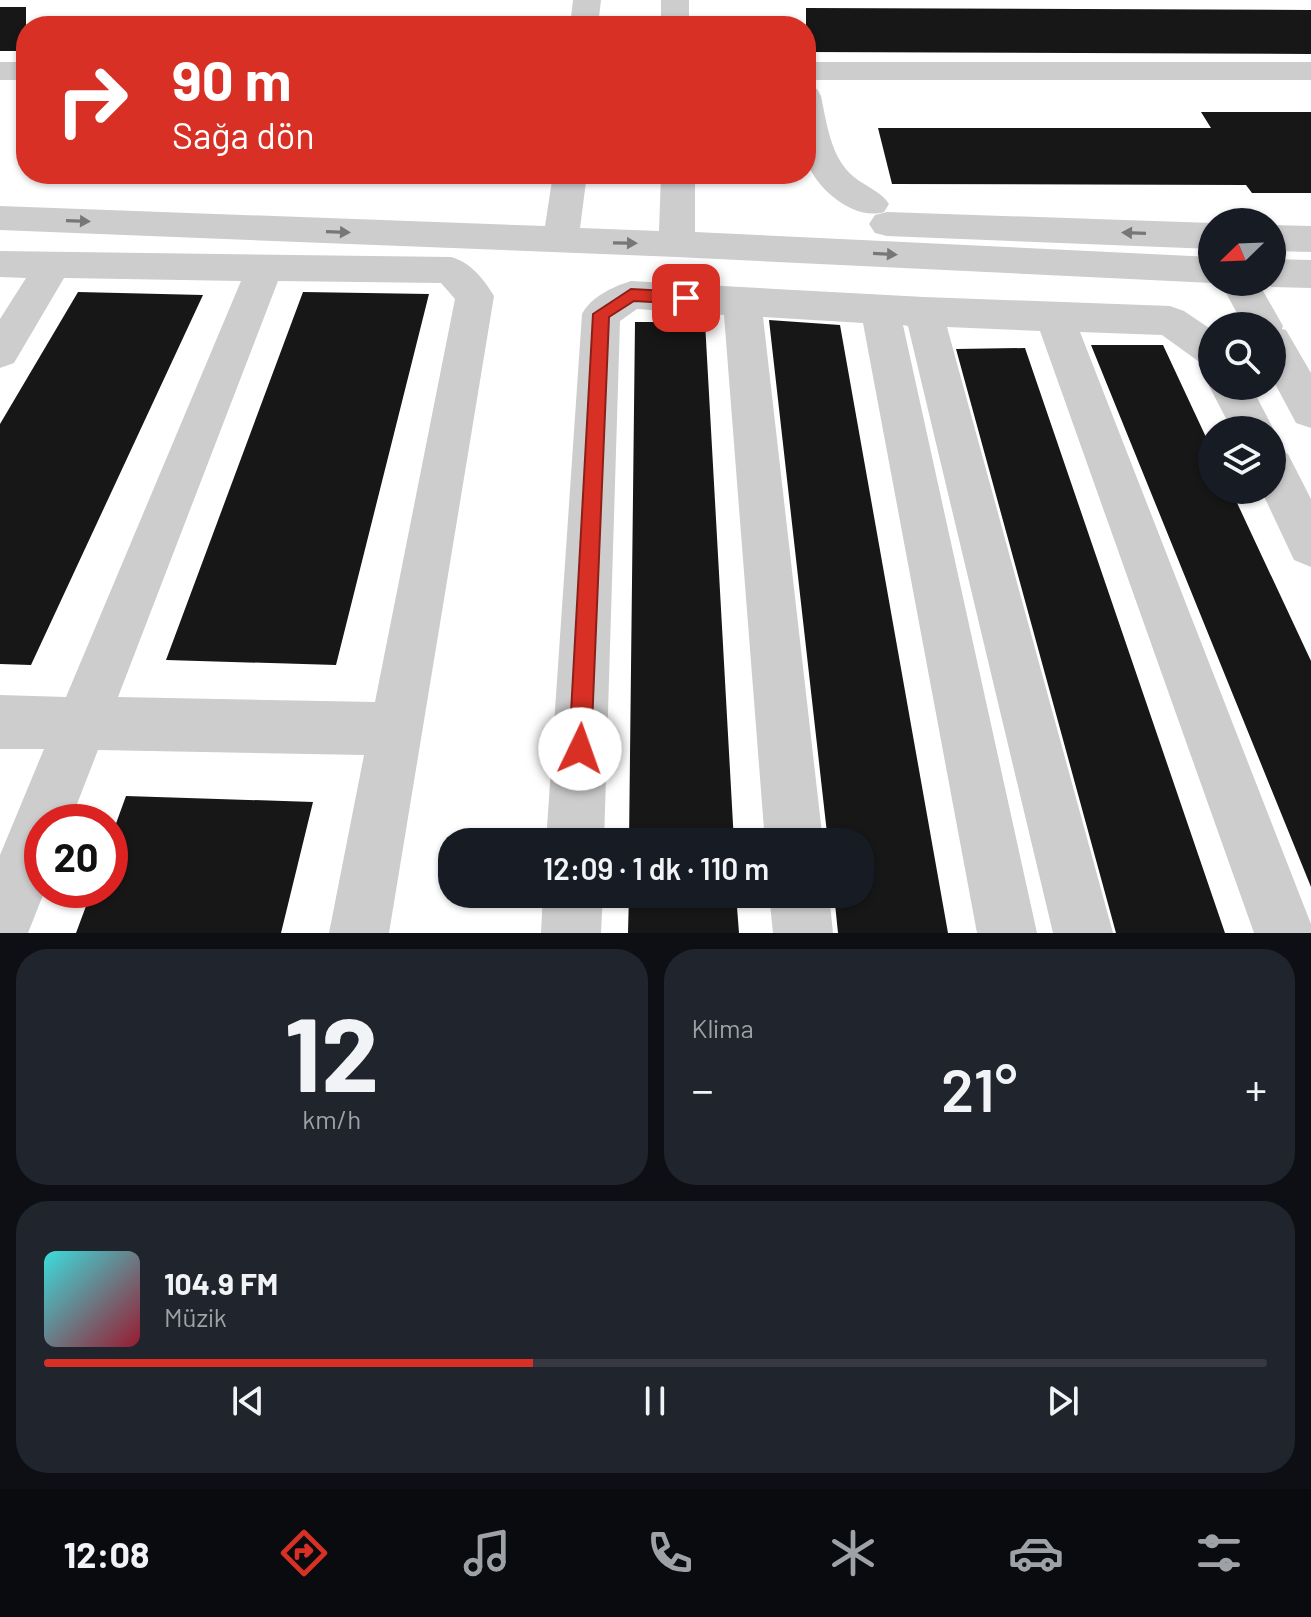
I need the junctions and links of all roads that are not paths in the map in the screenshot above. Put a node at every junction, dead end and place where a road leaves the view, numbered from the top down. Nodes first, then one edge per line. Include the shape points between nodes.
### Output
1 (816, 71) edge
2 (1311, 71) edge
3 (816, 135) edge
4 (569, 184) edge
5 (678, 184) edge
6 (0, 189) edge
7 (872, 204) dead end
8 (0, 218) edge
9 (563, 228) junction
10 (678, 231) junction
11 (1198, 236) edge
12 (1286, 238) edge
13 (1311, 239) edge
14 (0, 264) edge
15 (54, 264) junction
16 (265, 267) junction
17 (1198, 269) edge
18 (1286, 273) edge
19 (1311, 274) edge
20 (742, 301) junction
21 (902, 310) junction
22 (1054, 315) junction
23 (1198, 340) edge
24 (0, 352) edge
25 (1286, 366) edge
26 (1311, 411) edge
27 (1286, 496) edge
28 (1311, 545) edge
29 (0, 722) edge
30 (82, 724) junction
31 (396, 729) junction
32 (49, 804) edge
33 (576, 828) edge
34 (793, 828) edge
35 (24, 867) edge
36 (572, 908) edge
37 (800, 908) edge
38 (0, 927) edge
39 (359, 933) edge
40 (571, 933) edge
41 (803, 933) edge
42 (1007, 933) edge
43 (1083, 933) edge
44 (1284, 933) edge

1 - 2 street
3 - 7 street via 832,179
4 - 9 street
5 - 10 street
6 - 9 street
8 -> 9 street
9 - 10 street
11 -> 10 street
10 -> 17 street
12 - 13 street
14 - 15 street
15 - 16 street
15 - 24 street
16 - 30 street
16 - 31 street via 451,270 475,296
18 - 19 street
20 - 21 street
20 - 33 street via 631,295 601,314
20 - 34 street
21 - 22 street
21 - 42 street
21 - 43 street
22 - 23 street via 1170,321
22 - 44 street
25 - 26 street
27 - 28 street
29 - 30 street
30 - 31 street
30 - 32 street
31 - 39 street
35 - 38 street
36 - 40 street
37 - 41 street

